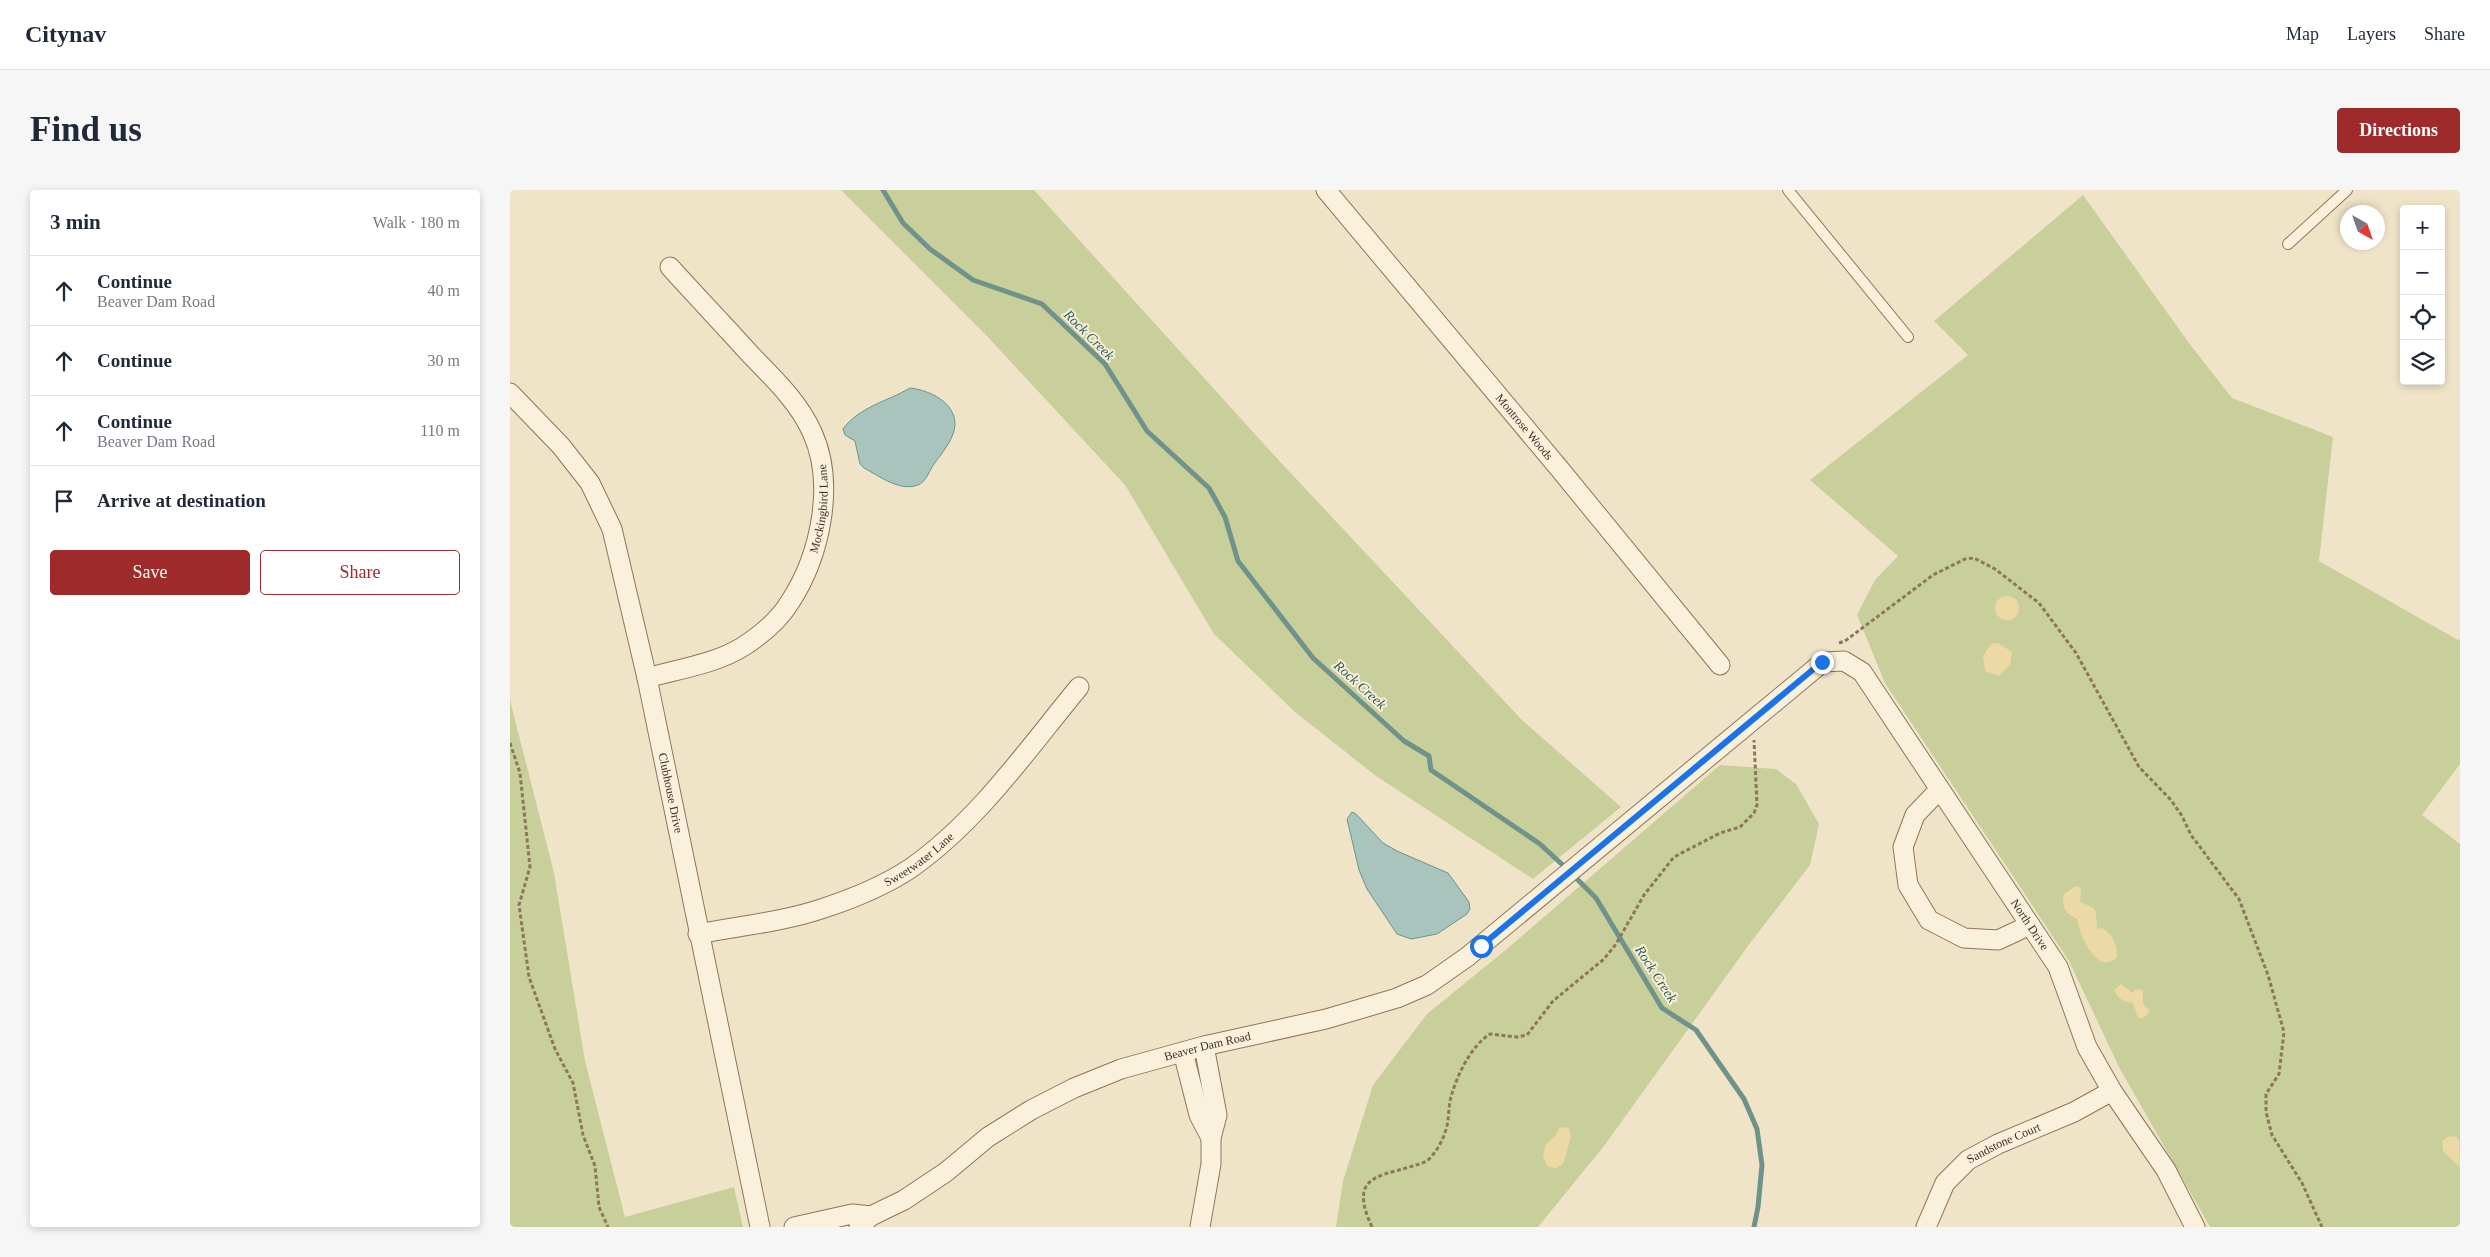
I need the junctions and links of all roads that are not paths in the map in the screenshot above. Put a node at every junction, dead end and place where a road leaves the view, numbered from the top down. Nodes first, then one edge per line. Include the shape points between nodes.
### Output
1 (1326, 190) edge
2 (1788, 190) edge
3 (2347, 190) edge
4 (2288, 244) dead end
5 (670, 267) dead end
6 (1908, 337) dead end
7 (510, 393) edge
8 (1720, 665) dead end
9 (647, 678) junction
10 (1079, 688) dead end
11 (1939, 790) junction
12 (1607, 841) joint
13 (2030, 925) junction
14 (698, 934) junction
15 (1204, 1046) junction
16 (1183, 1052) junction
17 (2112, 1091) junction
18 (1211, 1138) junction
19 (865, 1222) edge
20 (760, 1227) edge
21 (794, 1227) edge
22 (1200, 1227) edge
23 (1926, 1227) edge
24 (2195, 1227) edge

1 - 8 street, Montrose Woods
2 - 6 lane
3 - 4 lane
5 - 9 street, Mockingbird Lane via 793,400 813,433 823,470 823,506 806,574 790,603 769,628 742,647 716,659
7 - 9 street, Clubhouse Drive via 561,446 590,483 612,529
9 - 14 street, Clubhouse Drive
10 - 14 street, Sweetwater Lane via 974,813 910,868 820,910
11 - 12 street, North Drive via 1862,672 1844,661 1822,662
11 - 13 street, North Drive
11 - 13 street via 1915,815 1903,847 1908,885 1929,920 1964,938 1998,940
12 - 15 street, Beaver Dam Road via 1468,957 1427,985 1397,998 1326,1019
13 - 17 street, North Drive via 2058,967 2087,1047
14 - 20 street, Clubhouse Drive
15 - 16 street, Beaver Dam Road
15 - 18 street via 1217,1115
16 - 18 street via 1198,1115
16 - 19 street, Beaver Dam Road via 1120,1069 1031,1110 988,1137 946,1172
17 - 23 street, Sandstone Court via 2074,1112 1968,1160 1945,1184
17 - 24 street, North Drive via 2166,1170
18 - 22 street via 1211,1164
19 - 21 street, Beaver Dam Road via 852,1214

